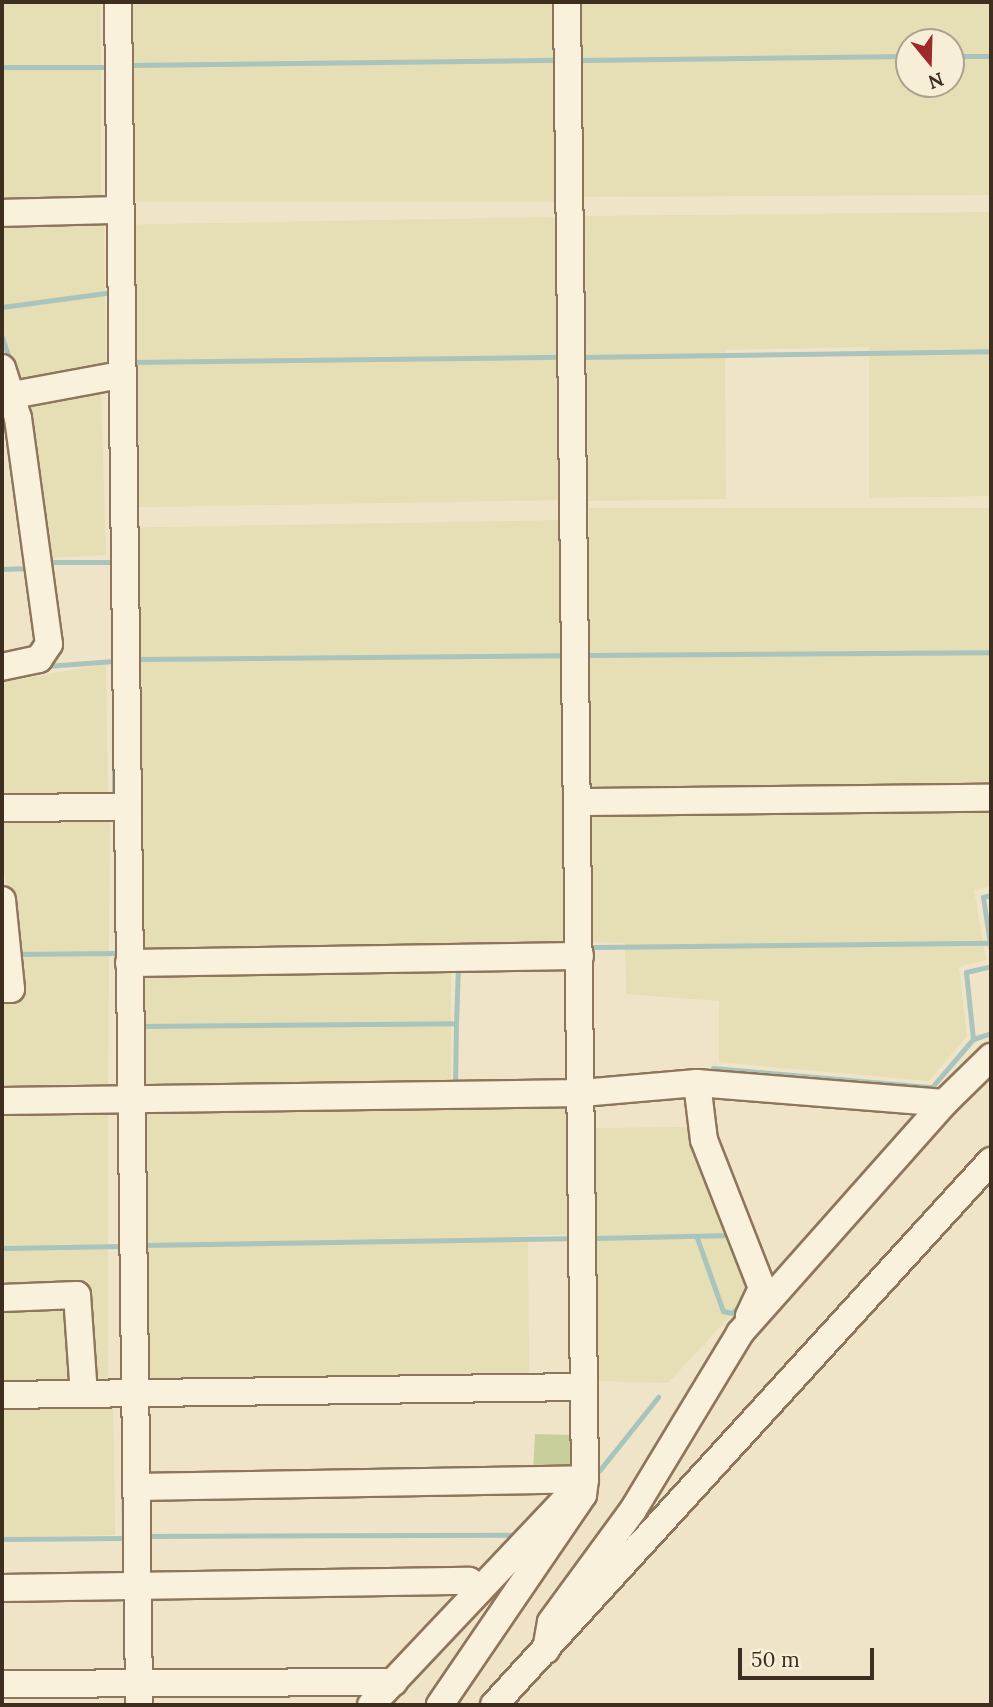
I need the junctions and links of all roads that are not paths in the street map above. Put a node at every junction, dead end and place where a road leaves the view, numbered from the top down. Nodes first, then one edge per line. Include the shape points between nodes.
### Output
1 (118, 2) edge
2 (567, 2) edge
3 (118, 210) junction
4 (2, 213) edge
5 (2, 368) edge
6 (121, 374) junction
7 (6, 395) edge
8 (2, 667) edge
9 (991, 798) edge
10 (578, 802) junction
11 (125, 807) junction
12 (2, 808) edge
13 (2, 900) edge
14 (580, 956) junction
15 (129, 963) junction
16 (2, 989) edge
17 (991, 1057) edge
18 (697, 1083) junction
19 (582, 1093) junction
20 (130, 1099) junction
21 (2, 1101) edge
22 (944, 1103) junction
23 (991, 1161) edge
24 (2, 1298) edge
25 (740, 1333) junction
26 (584, 1387) junction
27 (135, 1393) junction
28 (85, 1394) junction
29 (2, 1395) edge
30 (585, 1479) junction
31 (136, 1487) junction
32 (137, 1586) junction
33 (2, 1588) edge
34 (480, 1588) junction
35 (547, 1650) junction
36 (394, 1682) junction
37 (2, 1684) edge
38 (139, 1693) edge
39 (371, 1705) edge
40 (440, 1705) edge
41 (494, 1705) edge

1 - 3 street
2 - 10 street
3 - 4 street
3 - 6 street
5 - 7 street
6 - 7 street
6 - 11 street
7 - 8 street via 18,418 49,644 39,659
9 - 10 street
10 - 14 street
11 - 12 street
11 - 15 street
13 - 16 street via 11,989
14 - 15 street
14 - 19 street
15 - 20 street
17 - 22 street
18 - 19 street
18 - 22 street
18 - 25 street via 704,1140 762,1288
19 - 20 street
19 - 26 street
20 - 21 street
20 - 27 street
22 - 25 street
23 - 35 street
24 - 28 street via 77,1295
25 - 35 street via 633,1510 551,1622
26 - 27 street
26 - 30 street
27 - 28 street
27 - 31 street
28 - 29 street
30 - 31 street
30 - 34 street
30 - 40 street via 583,1495
31 - 32 street
32 - 33 street
32 - 34 street via 469,1581
32 - 38 street
34 - 36 street
35 - 41 street
36 - 38 street
36 - 39 street
37 - 38 street

